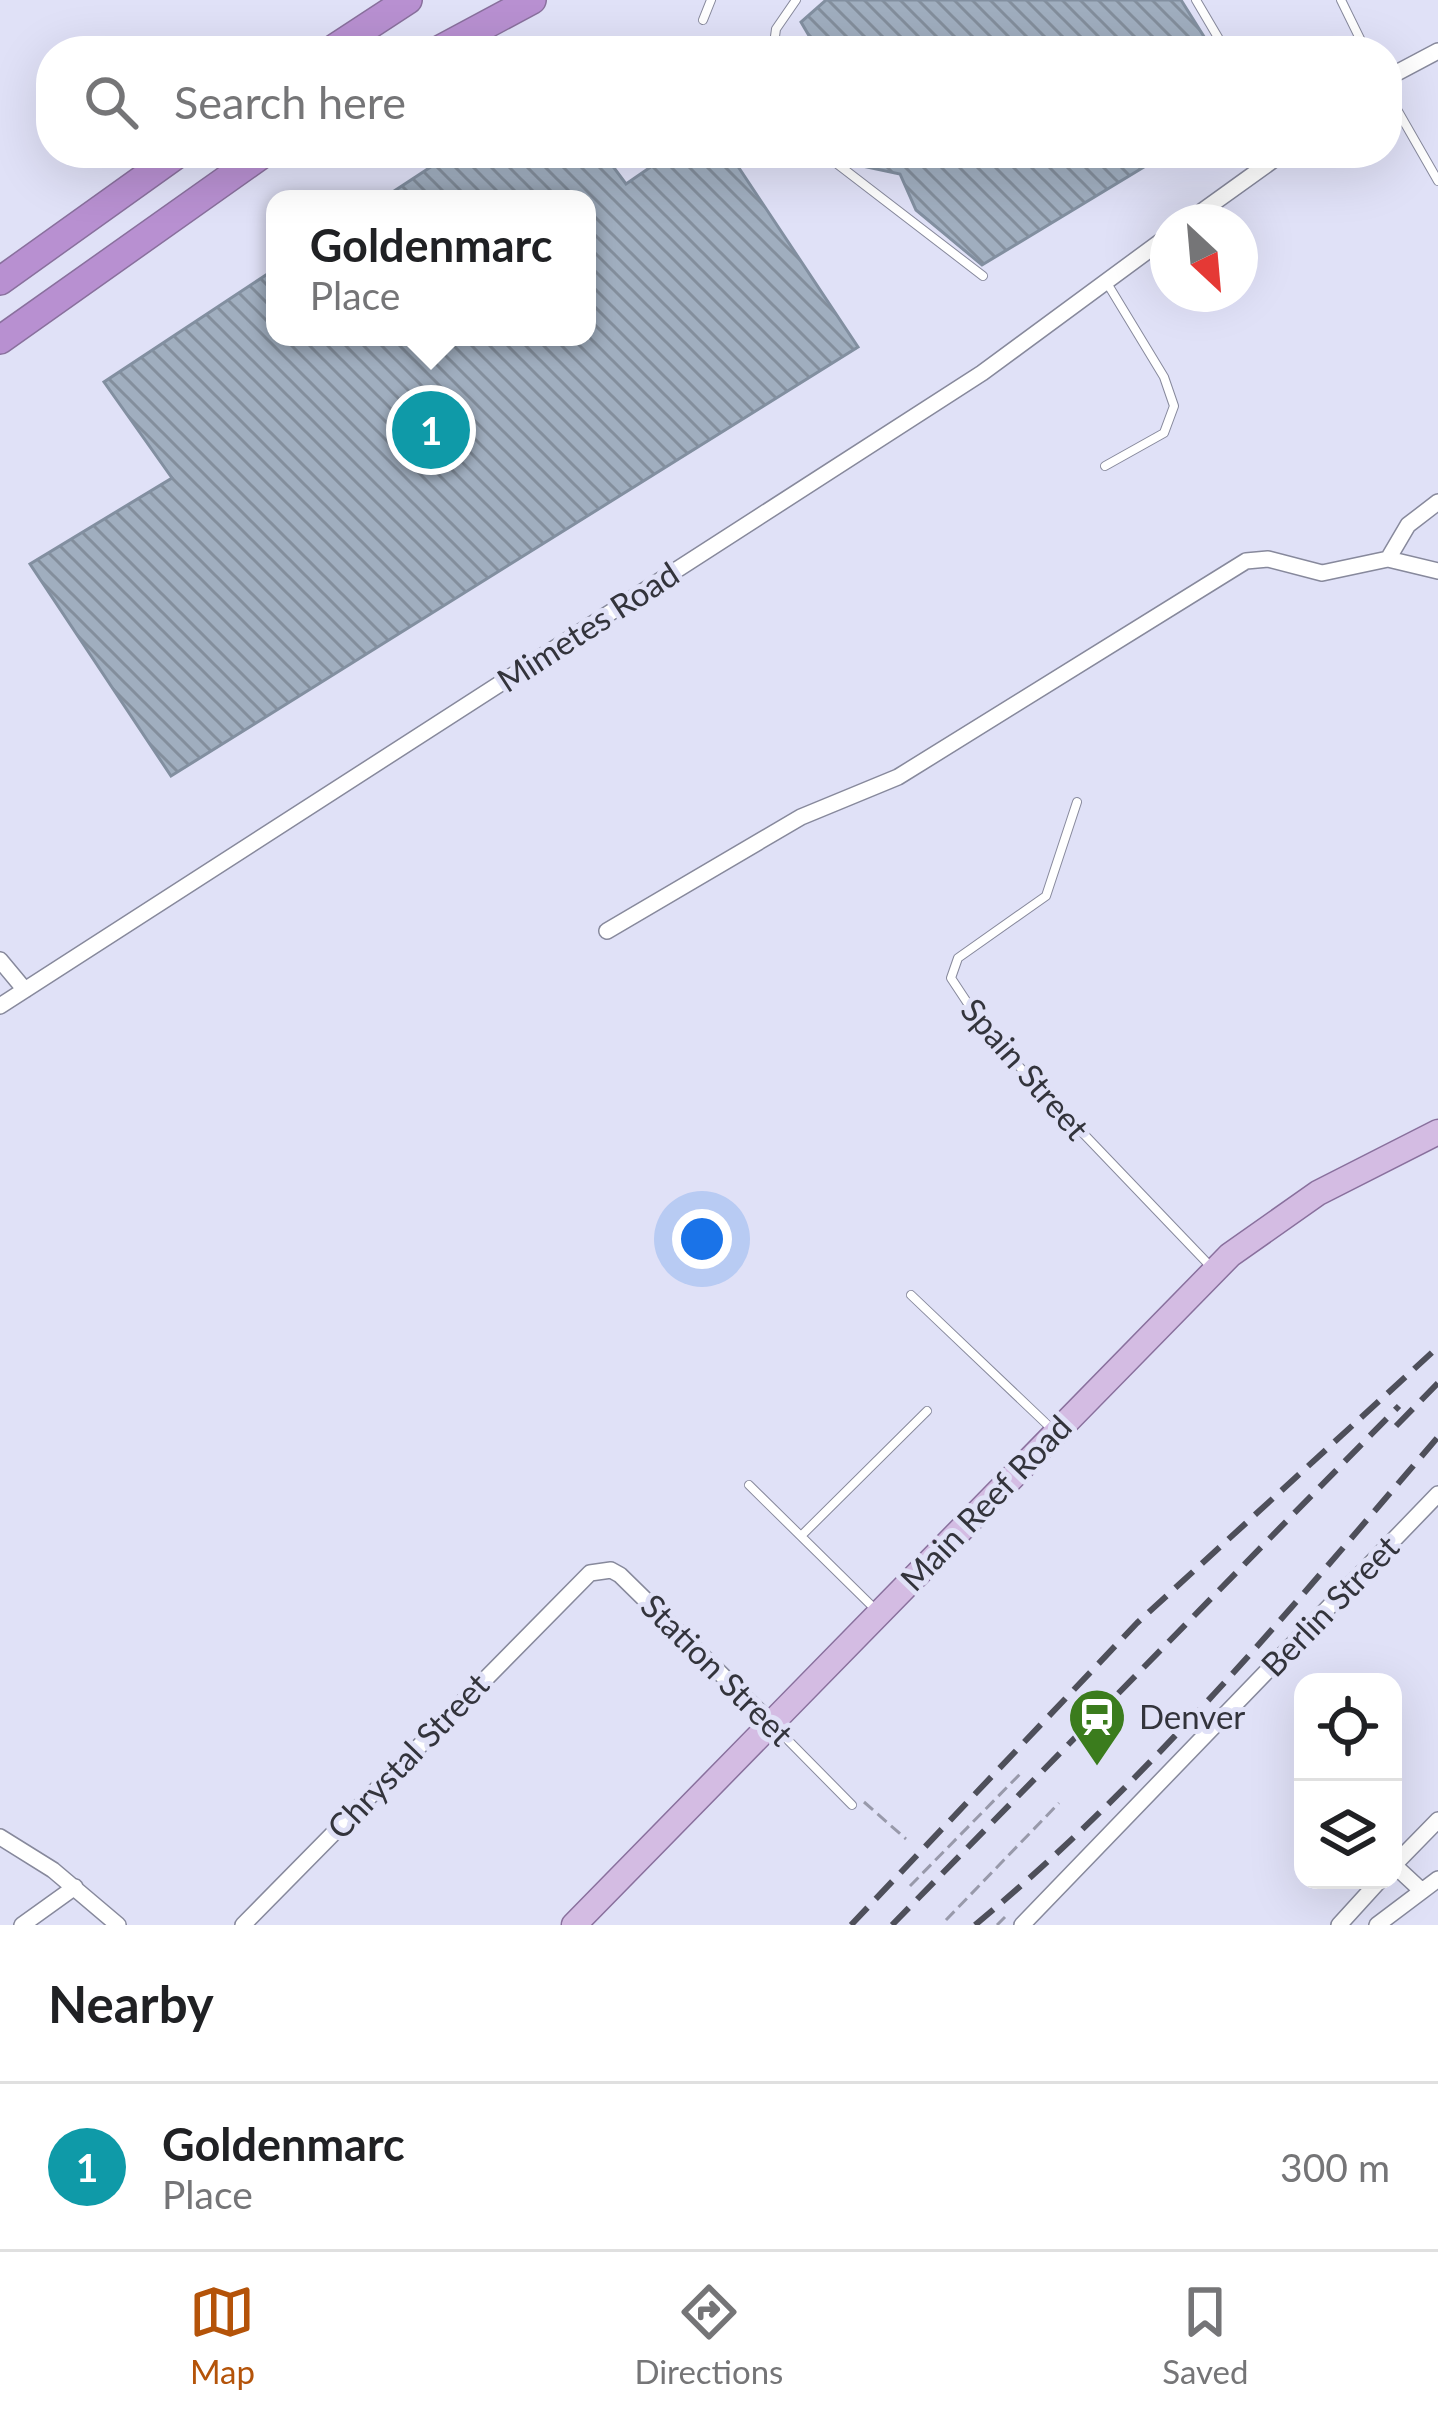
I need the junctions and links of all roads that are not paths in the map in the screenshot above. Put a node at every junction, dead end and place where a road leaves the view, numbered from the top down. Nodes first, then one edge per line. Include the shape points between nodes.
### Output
1 (409, 0) edge
2 (497, 0) edge
3 (532, 0) edge
4 (711, 0) edge
5 (796, 0) edge
6 (1196, 0) edge
7 (1341, 0) edge
8 (703, 20) dead end
9 (353, 36) edge
10 (441, 36) edge
11 (464, 36) edge
12 (775, 36) edge
13 (1217, 36) edge
14 (1359, 36) edge
15 (1438, 51) edge
16 (1402, 70) edge
17 (1402, 118) edge
18 (158, 168) edge
19 (243, 168) edge
20 (843, 168) edge
21 (1262, 168) edge
22 (1438, 181) edge
23 (1212, 204) edge
24 (1150, 250) edge
25 (983, 276) dead end
26 (0, 281) edge
27 (1107, 282) junction
28 (0, 340) edge
29 (1106, 466) dead end
30 (1438, 502) edge
31 (1388, 559) junction
32 (1438, 571) edge
33 (1077, 802) dead end
34 (607, 931) dead end
35 (0, 960) edge
36 (25, 990) junction
37 (0, 1006) edge
38 (1438, 1132) edge
39 (1214, 1270) junction
40 (911, 1295) dead end
41 (927, 1411) dead end
42 (1055, 1432) junction
43 (749, 1484) dead end
44 (1438, 1494) edge
45 (801, 1536) junction
46 (573, 1586) joint
47 (879, 1613) junction
48 (772, 1724) junction
49 (852, 1804) road end
50 (1438, 1820) edge
51 (0, 1837) edge
52 (1402, 1858) edge
53 (1402, 1873) edge
54 (1438, 1880) edge
55 (75, 1887) junction
56 (1372, 1889) edge
57 (1422, 1891) junction
58 (22, 1925) edge
59 (118, 1925) edge
60 (242, 1925) edge
61 (574, 1925) edge
62 (1022, 1925) edge
63 (1339, 1925) edge
64 (1377, 1925) edge

1 - 9 highway
2 - 10 highway
3 - 11 highway
4 - 8 lane
5 - 12 lane
6 - 13 lane
7 - 14 lane
15 - 16 street
17 - 22 lane
18 - 26 highway
19 - 28 highway
20 - 25 lane
21 - 23 street
24 - 27 street, Mimetes Road
27 - 29 lane via 1174,406 1164,433
27 - 36 street, Mimetes Road via 982,373
30 - 31 street via 1408,525
31 - 32 street
31 - 34 street via 1322,573 1246,561 898,777 801,817
33 - 39 lane, Spain Street via 1046,896 958,958 951,978 988,1034
35 - 36 street
36 - 37 street, Mimetes Road
38 - 39 main road, Main Reef Road via 1318,1193
39 - 42 main road, Main Reef Road
40 - 42 lane
41 - 45 lane
42 - 47 main road, Main Reef Road
43 - 45 lane
44 - 62 street, Berlin Street
45 - 47 lane
46 - 48 street, Station Street via 602,1570 620,1575
46 - 60 street, Chrystal Street
47 - 48 main road, Main Reef Road
48 - 49 lane, Station Street
48 - 61 main road, Main Reef Road
50 - 52 street
51 - 55 street
53 - 57 street
54 - 57 street
55 - 58 street
55 - 59 street
56 - 63 street
57 - 64 street

